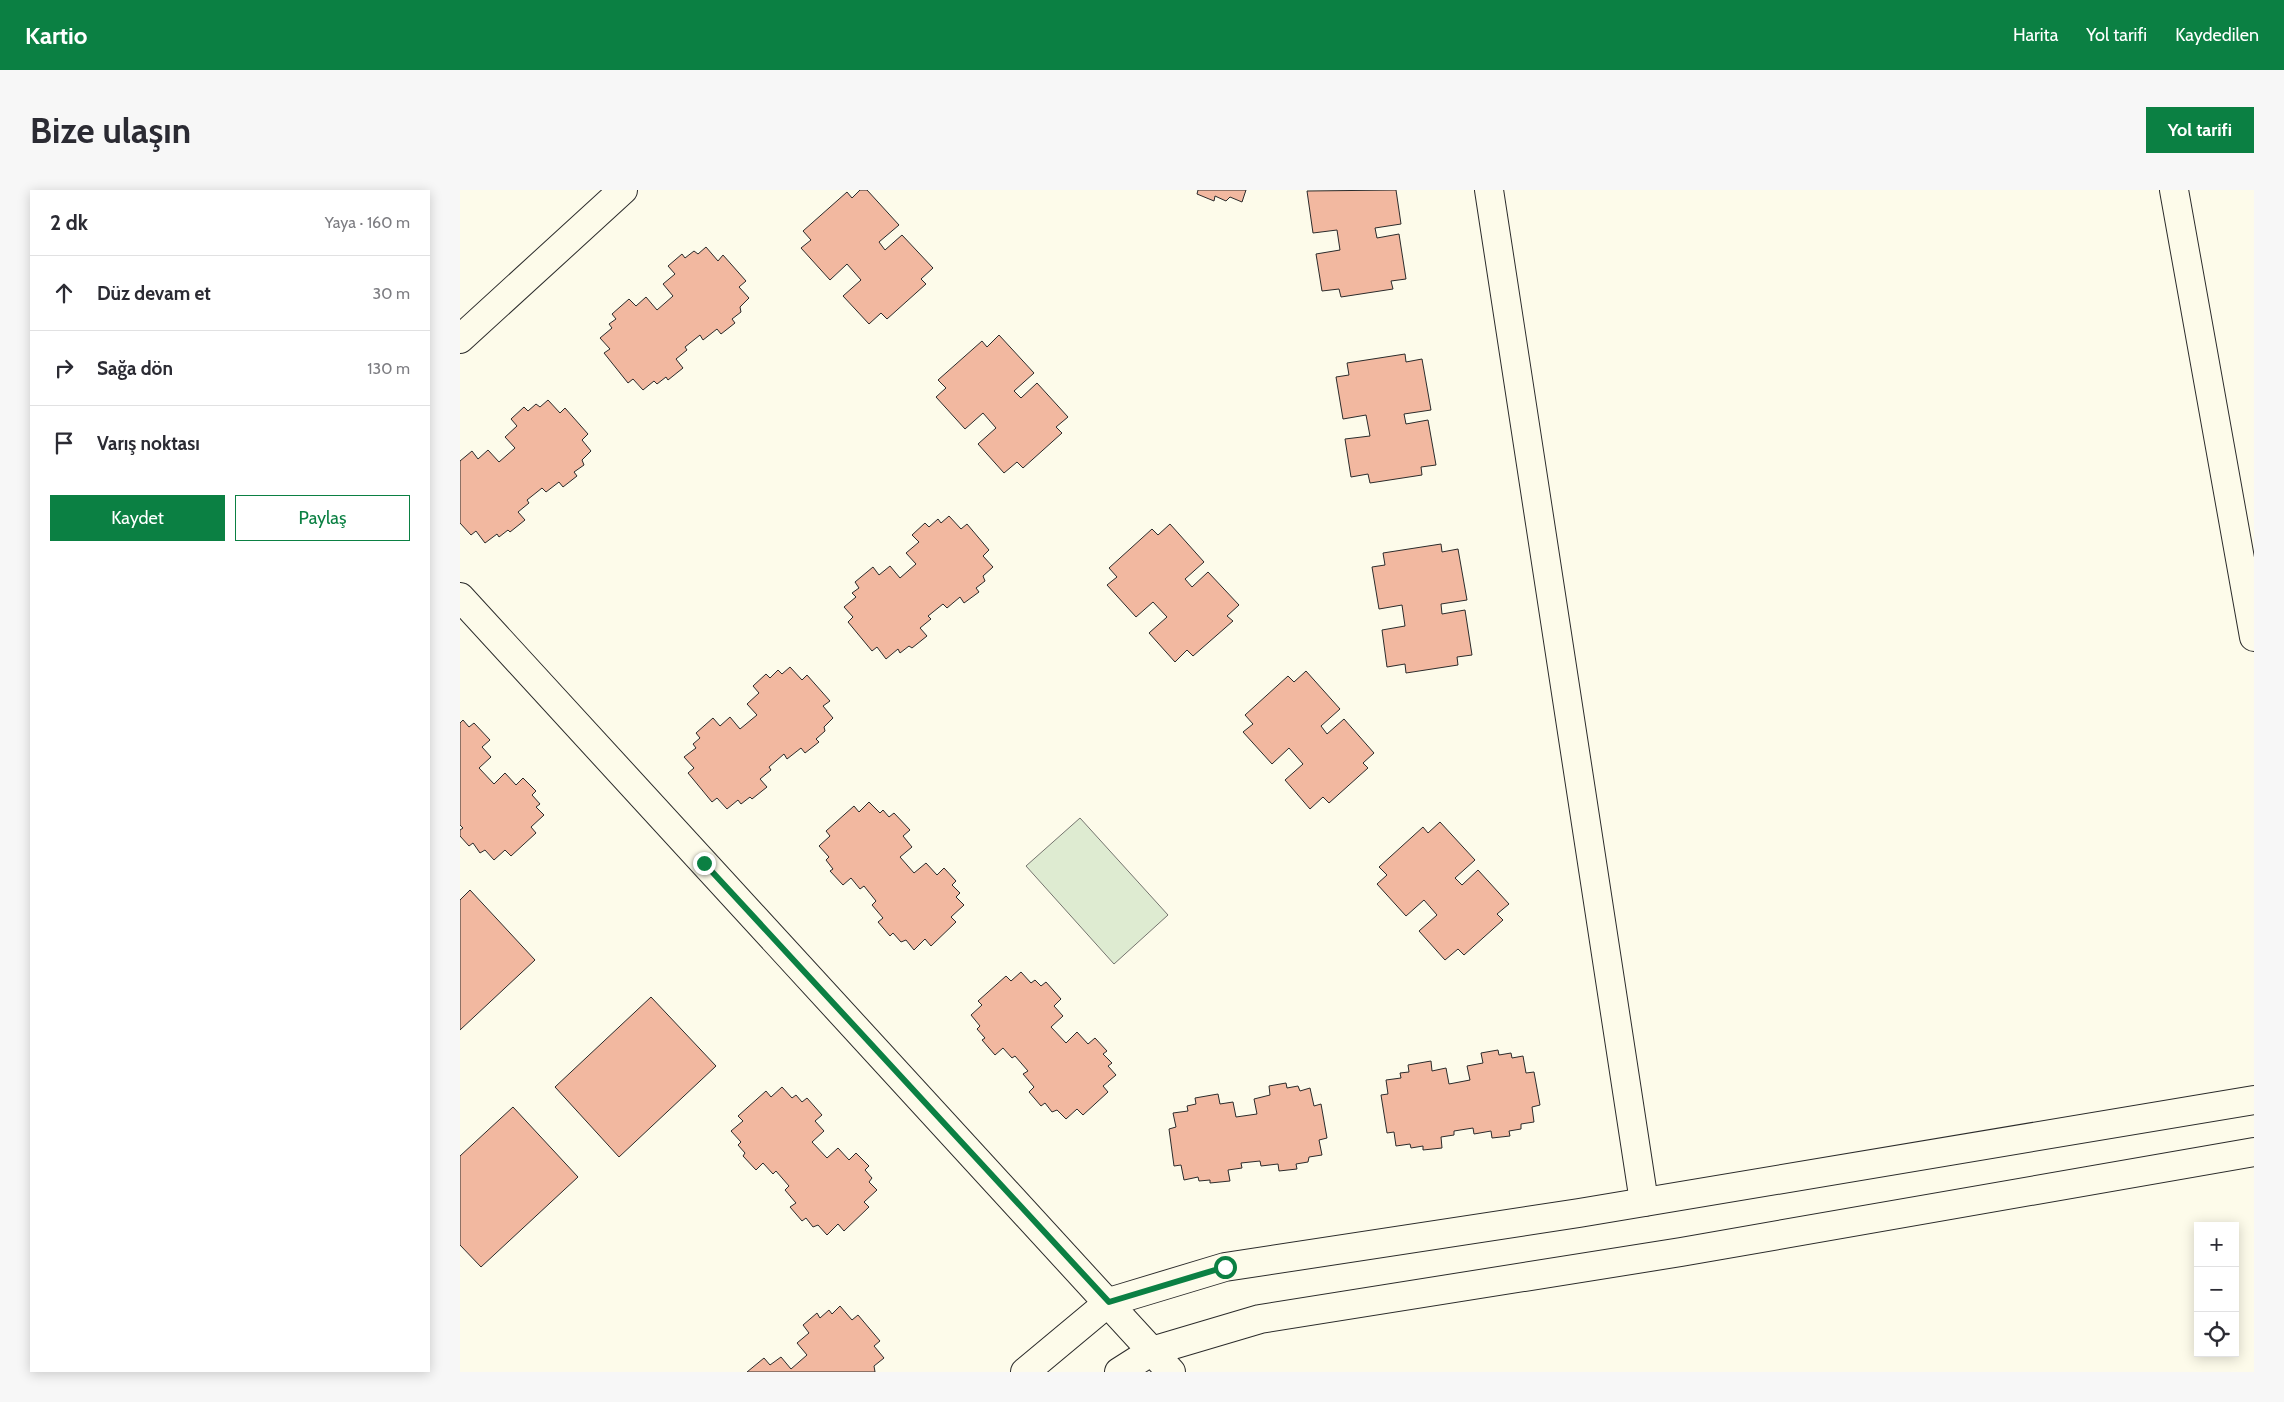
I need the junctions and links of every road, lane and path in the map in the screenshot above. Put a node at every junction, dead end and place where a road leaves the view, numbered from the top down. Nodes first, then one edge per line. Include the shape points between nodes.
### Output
1 (623, 190) edge
2 (1489, 190) edge
3 (2174, 190) edge
4 (460, 339) edge
5 (460, 597) edge
6 (2254, 637) edge
7 (2254, 1100) edge
8 (2254, 1152) edge
9 (1644, 1202) junction
10 (1109, 1302) junction
11 (1152, 1350) junction
12 (1025, 1372) edge
13 (1119, 1372) edge
14 (1172, 1372) edge

1 - 4 street
2 - 9 street
3 - 6 street
5 - 10 street
7 - 9 street
8 - 11 street via 1681,1252 1260,1318
9 - 10 street via 1225,1267
10 - 11 street
10 - 12 street
11 - 13 street
11 - 14 street

